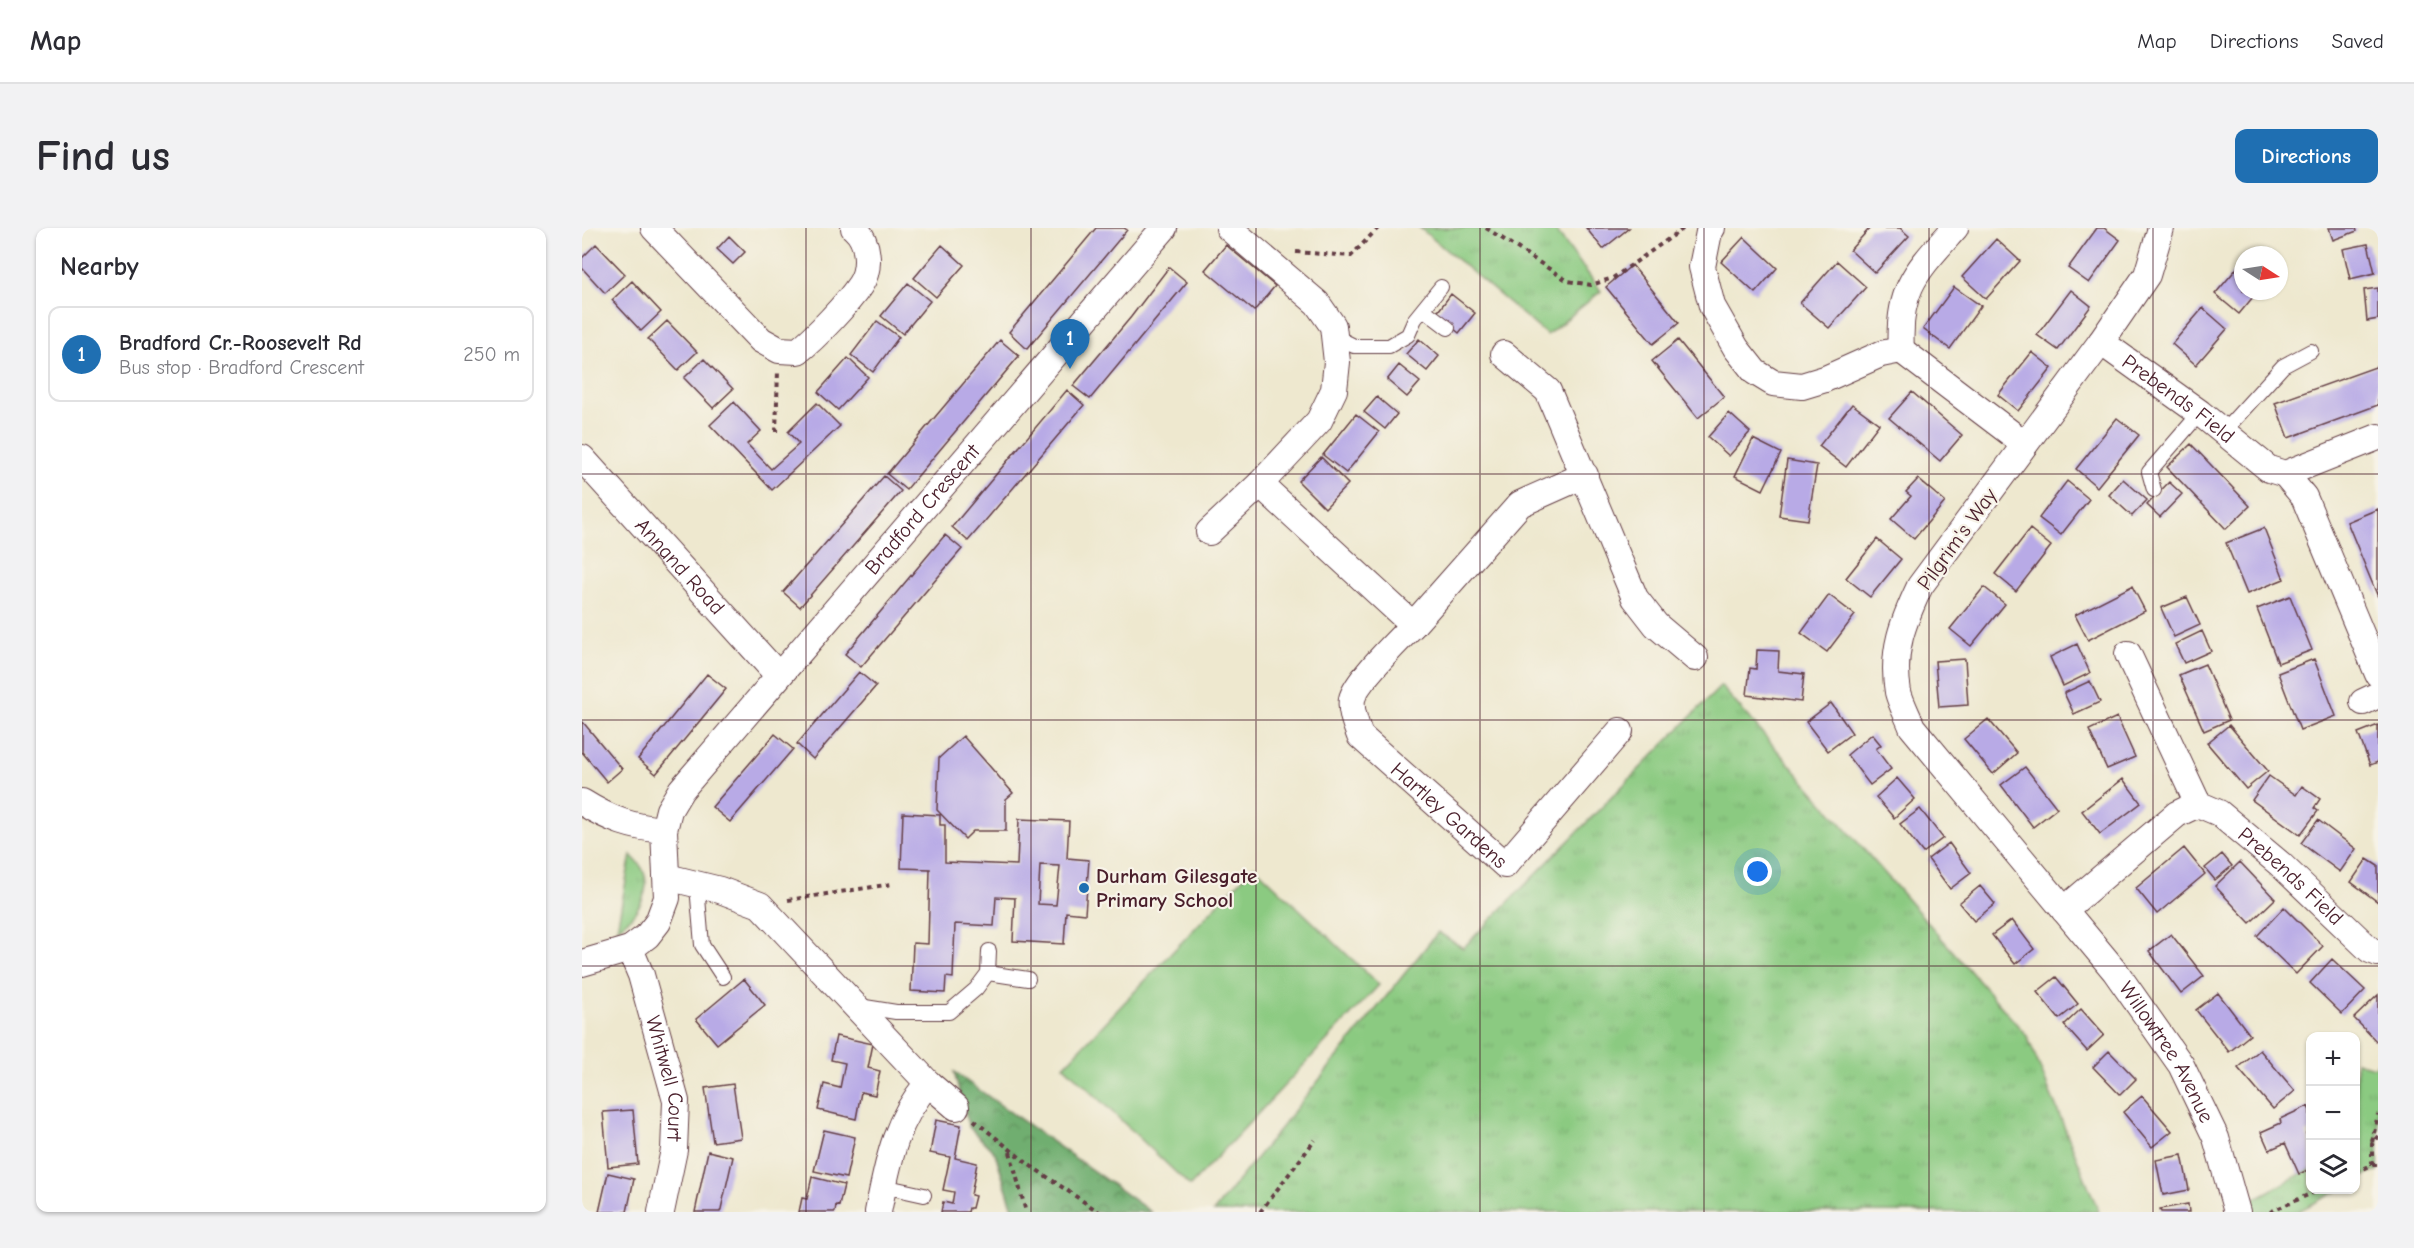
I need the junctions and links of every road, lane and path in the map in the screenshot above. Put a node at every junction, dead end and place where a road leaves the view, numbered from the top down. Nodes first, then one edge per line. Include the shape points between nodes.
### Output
1 (654, 228) edge
2 (854, 228) edge
3 (1164, 228) edge
4 (1229, 228) edge
5 (1378, 228) edge
6 (1486, 228) edge
7 (1684, 228) edge
8 (1712, 228) edge
9 (1955, 228) edge
10 (2160, 228) edge
11 (1269, 261) junction
12 (1441, 287) dead end
13 (1423, 309) junction
14 (1448, 328) dead end
15 (1334, 336) junction
16 (2101, 342) junction
17 (779, 350) junction
18 (1901, 350) junction
19 (2311, 351) dead end
20 (1504, 354) dead end
21 (2200, 413) junction
22 (776, 432) dead end
23 (2223, 432) junction
24 (2378, 437) edge
25 (2025, 444) junction
26 (582, 458) edge
27 (2285, 474) junction
28 (1585, 475) junction
29 (1260, 484) junction
30 (2154, 490) dead end
31 (1209, 532) dead end
32 (1413, 625) junction
33 (2128, 654) dead end
34 (1695, 658) dead end
35 (2378, 674) edge
36 (778, 675) junction
37 (1620, 730) dead end
38 (582, 802) edge
39 (2198, 804) junction
40 (664, 830) junction
41 (667, 877) junction
42 (892, 884) dead end
43 (697, 886) junction
44 (760, 905) junction
45 (2064, 910) junction
46 (630, 949) junction
47 (989, 951) dead end
48 (2378, 953) edge
49 (582, 963) edge
50 (988, 973) junction
51 (723, 977) dead end
52 (1028, 979) dead end
53 (854, 1006) junction
54 (928, 1083) junction
55 (956, 1107) joint
56 (2378, 1114) edge
57 (2378, 1136) edge
58 (1315, 1140) dead end
59 (2372, 1144) junction
60 (1010, 1151) junction
61 (2372, 1165) junction
62 (2378, 1165) edge
63 (2360, 1170) edge
64 (883, 1186) junction
65 (2310, 1194) edge
66 (924, 1195) dead end
67 (661, 1212) edge
68 (878, 1212) edge
69 (1026, 1212) edge
70 (1099, 1212) edge
71 (1260, 1212) edge
72 (2237, 1212) edge
73 (2270, 1212) edge

1 - 17 street via 761,340
2 - 17 street via 861,234 868,257 861,284 811,341 798,351
3 - 36 street, Bradford Crescent
4 - 11 street
5 - 11 path via 1351,256 1294,252
6 - 7 path via 1568,281 1591,285 1613,278
8 - 18 street via 1702,267 1712,306 1755,372 1773,383 1802,386 1881,354
9 - 18 street via 1910,282 1902,303
10 - 16 street, Pilgrim's Way via 2147,275
11 - 15 street via 1317,303
12 - 13 lane
13 - 14 lane
13 - 15 lane via 1408,335 1389,346 1354,346
15 - 29 street via 1334,390 1319,421
16 - 21 street, Prebends Field
16 - 25 street, Pilgrim's Way
17 - 22 path
18 - 25 street
19 - 23 lane via 2283,366
20 - 28 street via 1548,391
21 - 23 street, Prebends Field
21 - 30 lane via 2149,472
23 - 27 street, Prebends Field via 2269,470
24 - 27 street
25 - 45 street, Pilgrim's Way via 1920,586 1901,628 1896,666 1898,694 1912,728
26 - 36 street, Annand Road
27 - 35 street, Prebends Field via 2304,497
28 - 32 street, Hartley Gardens via 1520,504
28 - 34 street via 1635,598 1656,625
29 - 31 street
29 - 32 street
32 - 37 street, Hartley Gardens via 1361,682 1352,698 1360,736 1505,865
33 - 39 street
36 - 40 street, Bradford Crescent via 681,790 669,810
38 - 40 street via 609,818 636,827
39 - 45 street via 2177,814
39 - 48 street, Prebends Field via 2219,813 2280,864 2370,950
40 - 41 street
41 - 43 street
41 - 46 street via 667,898 658,922
42 - 44 path
43 - 44 street
43 - 51 lane via 702,945
44 - 53 street
45 - 72 street, Willowtree Avenue via 2121,980 2181,1065 2216,1138
46 - 49 street
46 - 67 street, Whitwell Court via 676,1101 674,1150
47 - 50 lane
50 - 52 lane
50 - 53 lane via 949,1012 896,1012
53 - 54 street
54 - 55 street
54 - 64 street via 911,1103 896,1136
55 - 60 path
56 - 59 path
57 - 59 path
58 - 71 path
59 - 61 path
60 - 69 path
60 - 70 path
61 - 62 path
61 - 63 path
64 - 66 lane
64 - 68 street
65 - 73 path

